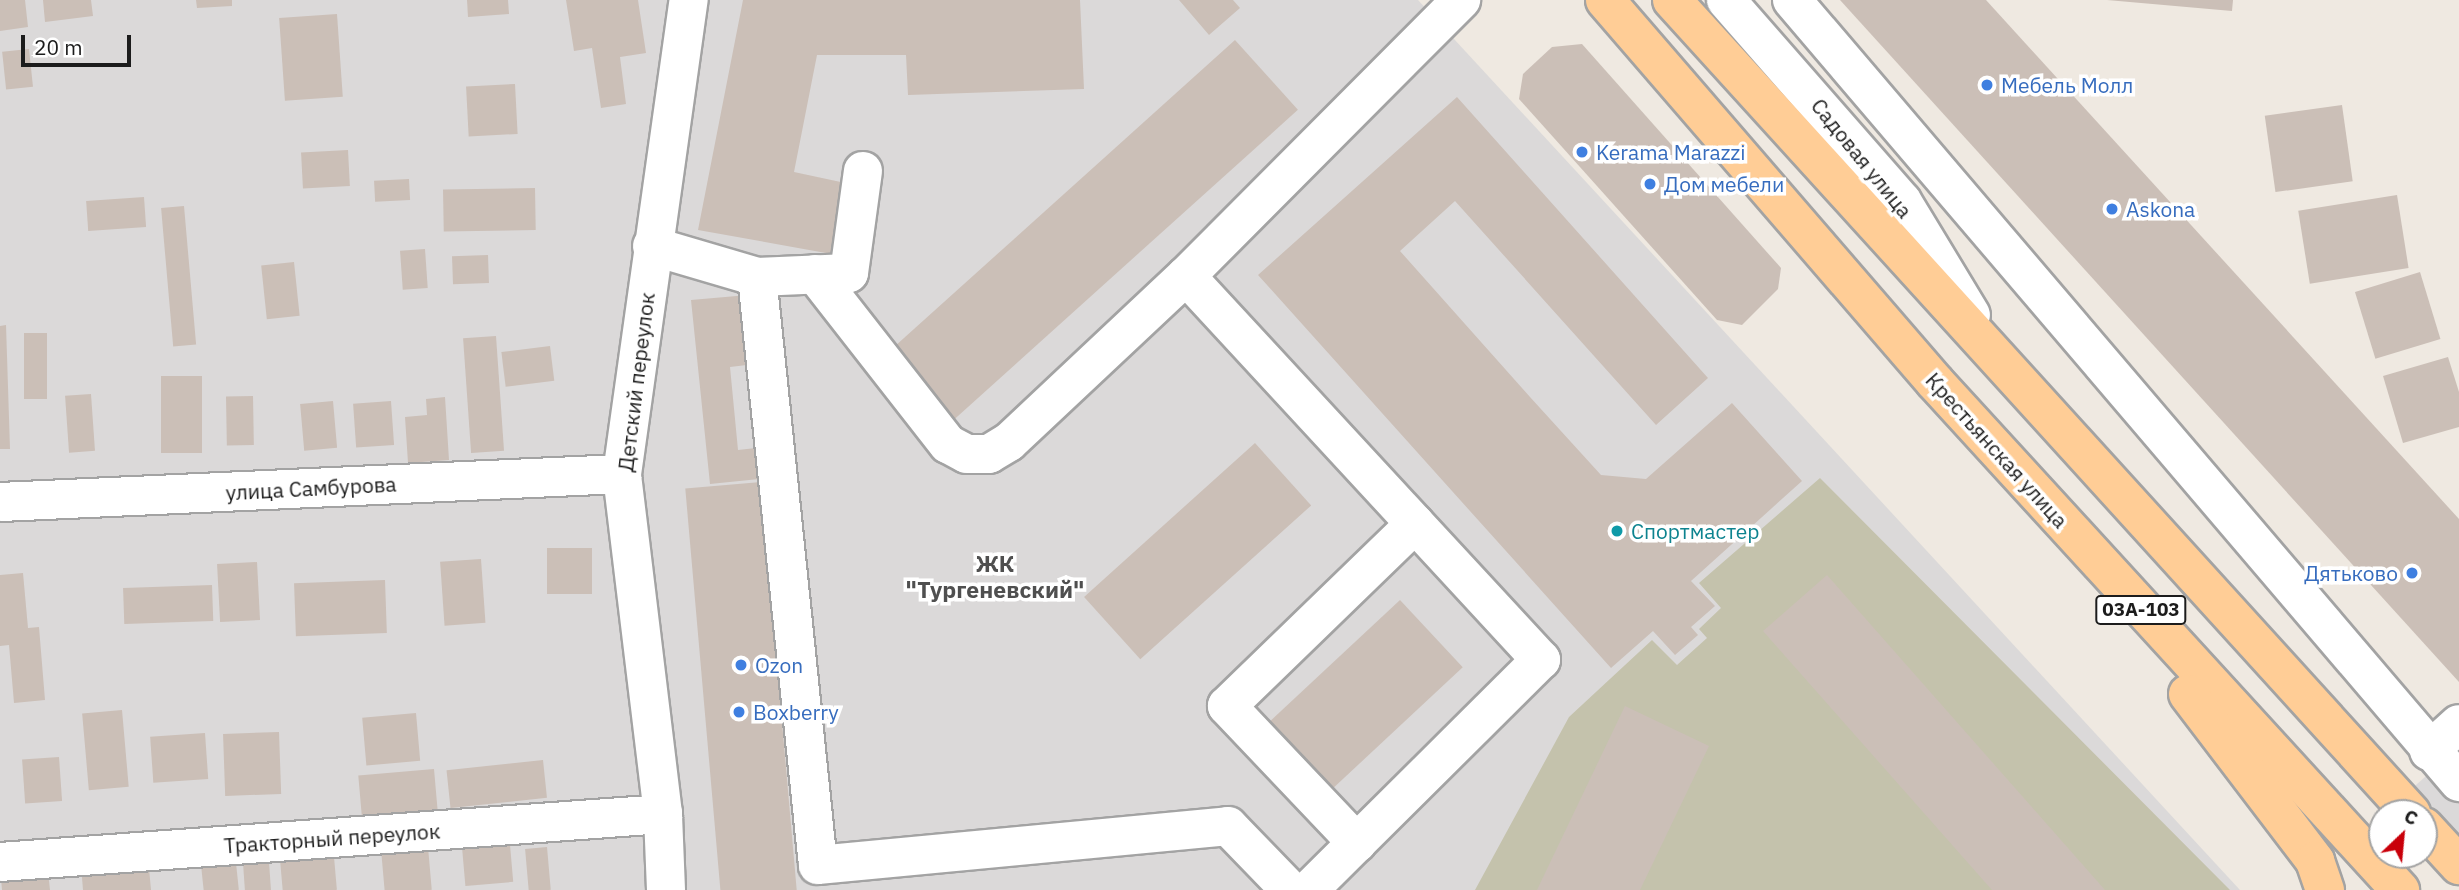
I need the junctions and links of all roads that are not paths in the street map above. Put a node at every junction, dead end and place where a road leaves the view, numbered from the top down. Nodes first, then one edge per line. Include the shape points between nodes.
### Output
1 (689, 0) edge
2 (1461, 0) edge
3 (1605, 0) edge
4 (1672, 0) edge
5 (1726, 0) edge
6 (1792, 0) edge
7 (1827, 40) junction
8 (1798, 79) junction
9 (863, 171) dead end
10 (652, 246) junction
11 (816, 274) junction
12 (1186, 276) junction
13 (757, 277) junction
14 (2002, 365) junction
15 (622, 474) junction
16 (0, 502) edge
17 (1415, 524) junction
18 (2134, 601) junction
19 (2459, 724) edge
20 (2429, 751) junction
21 (2459, 782) edge
22 (2399, 799) edge
23 (663, 814) junction
24 (2438, 842) edge
25 (1357, 843) junction
26 (0, 862) edge
27 (2459, 865) edge
28 (666, 890) edge
29 (1290, 890) edge
30 (1310, 890) edge
31 (2325, 890) edge
32 (2400, 890) edge

1 - 10 street, Детский переулок
2 - 12 street
3 - 18 main road, Крестьянская улица / 03А-103 via 1935,383
4 - 14 main road, 03А-103
5 - 8 street, Садовая улица
6 - 7 street
7 - 8 street
7 - 20 street
8 - 14 street, Садовая улица via 1902,201
9 - 11 street via 849,272
10 - 13 street
10 - 15 street, Детский переулок
11 - 12 street via 948,444 967,454 989,454 1009,442
11 - 13 street
12 - 17 street
13 - 29 street via 818,865 1228,826
14 - 22 main road, 03А-103
15 - 16 street, улица Самбурова
15 - 23 street, Детский переулок
17 - 25 street via 1541,660
17 - 25 street via 1227,706
18 - 31 main road via 2180,683 2315,861
18 - 32 main road, Крестьянская улица / 03А-103
19 - 20 street
20 - 21 street
23 - 26 street, Тракторный переулок
23 - 28 street, Детский переулок
24 - 27 main road
25 - 30 street

